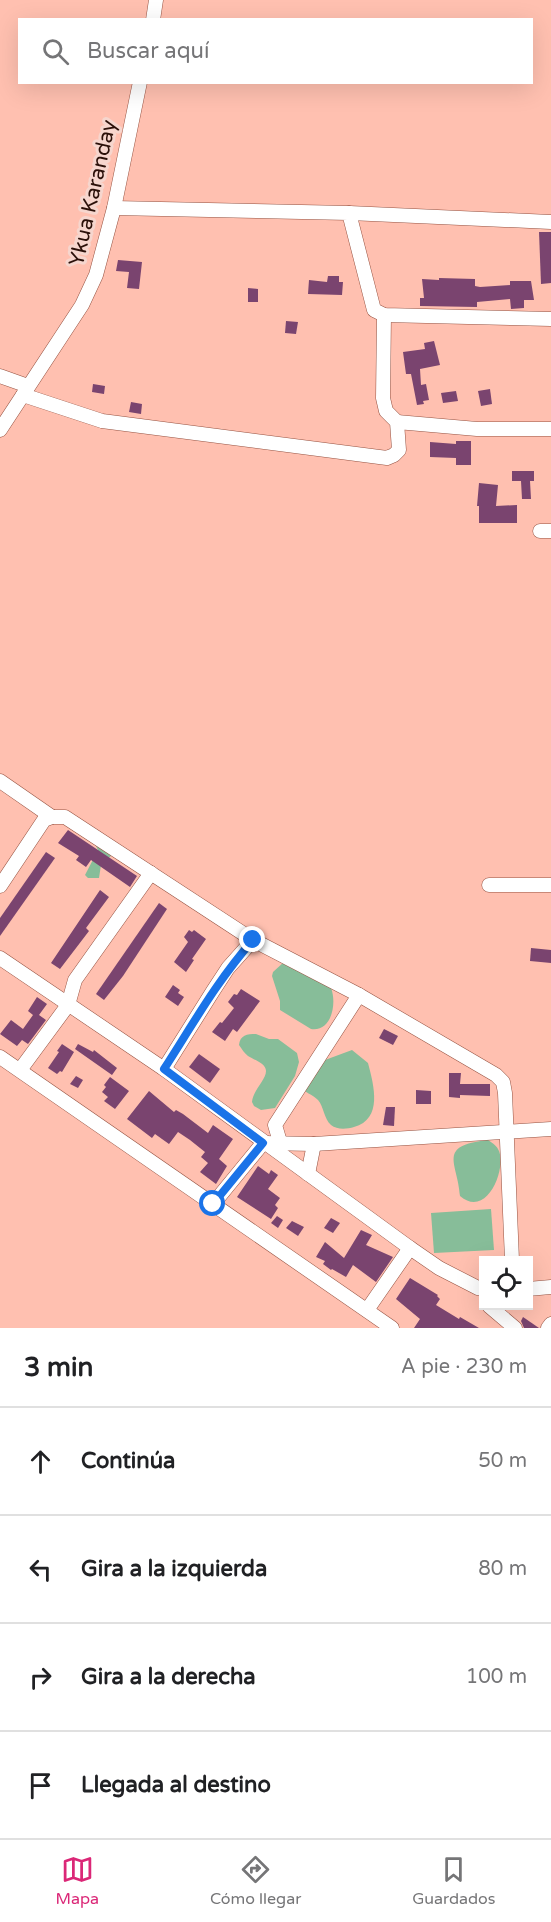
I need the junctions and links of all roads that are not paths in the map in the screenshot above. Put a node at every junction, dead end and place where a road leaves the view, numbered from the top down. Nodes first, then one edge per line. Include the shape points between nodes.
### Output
1 (156, 0) edge
2 (153, 18) edge
3 (140, 84) edge
4 (114, 208) junction
5 (349, 213) junction
6 (551, 222) edge
7 (384, 315) junction
8 (551, 319) edge
9 (0, 376) edge
10 (25, 390) junction
11 (397, 422) junction
12 (551, 429) edge
13 (0, 430) edge
14 (0, 781) edge
15 (52, 817) junction
16 (152, 873) junction
17 (489, 885) dead end
18 (551, 885) edge
19 (0, 886) edge
20 (253, 940) junction
21 (0, 958) edge
22 (75, 980) junction
23 (53, 993) junction
24 (359, 995) junction
25 (68, 1005) junction
26 (0, 1057) edge
27 (164, 1069) junction
28 (20, 1070) junction
29 (551, 1129) edge
30 (507, 1131) junction
31 (280, 1142) junction
32 (263, 1143) junction
33 (314, 1143) junction
34 (308, 1174) junction
35 (213, 1204) junction
36 (410, 1248) junction
37 (512, 1256) edge
38 (551, 1287) edge
39 (533, 1289) edge
40 (479, 1290) edge
41 (367, 1310) junction
42 (495, 1310) edge
43 (551, 1324) edge
44 (392, 1328) edge
45 (515, 1328) edge
46 (548, 1328) edge

1 - 2 street
3 - 4 street, Ykua Karanday
4 - 5 street
4 - 10 street, Ykua Karanday via 89,294
5 - 6 street
5 - 7 street via 374,310
7 - 8 street
7 - 11 street via 383,398 386,411
9 - 10 street
10 - 11 street via 102,421 387,458 399,450
10 - 13 street, Ykua Karanday
11 - 12 street via 477,429
14 - 15 street
15 - 16 street via 65,817
15 - 19 street via 44,820
16 - 20 street
16 - 22 street
17 - 18 street
20 - 24 street
20 - 27 street via 228,969
21 - 23 street
22 - 23 street
22 - 25 street
23 - 25 street
24 - 30 street via 496,1075 503,1082
24 - 31 street via 275,1125
25 - 27 street
25 - 28 street
26 - 28 street
27 - 32 street
28 - 35 street
29 - 30 street
30 - 33 street
30 - 37 street
31 - 32 street
31 - 33 street
32 - 34 street
32 - 35 street
33 - 34 street
34 - 36 street
35 - 41 street
36 - 40 street
36 - 41 street
38 - 39 street
41 - 44 street
42 - 45 street
43 - 46 street

